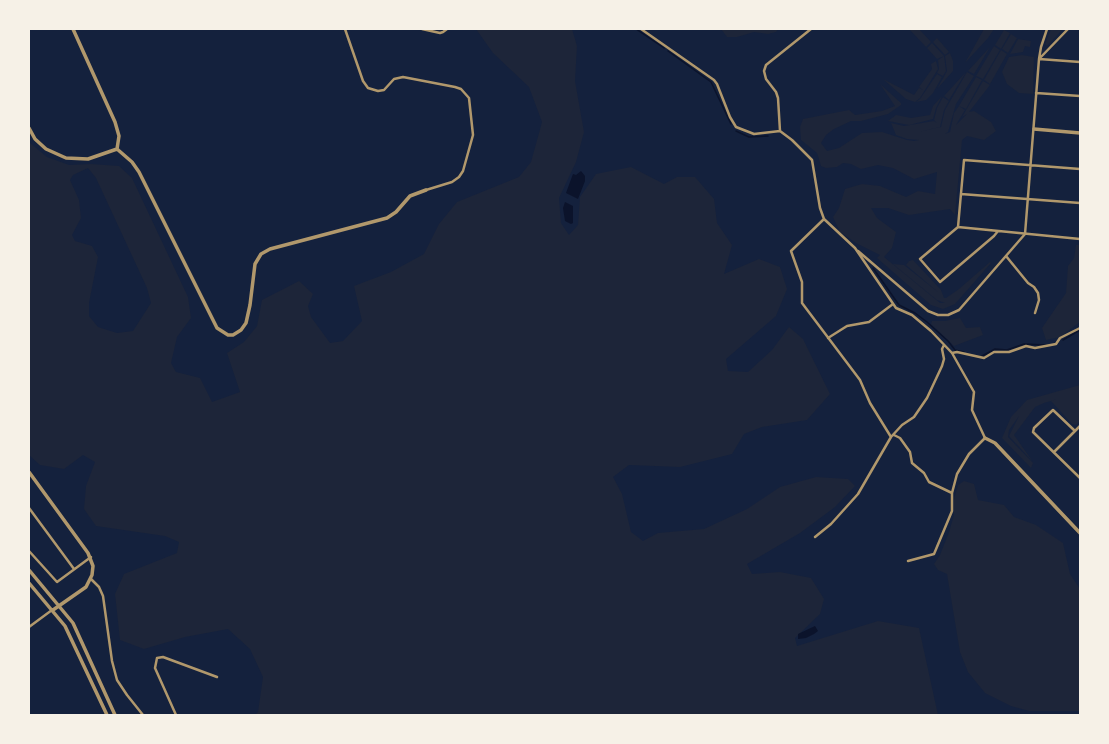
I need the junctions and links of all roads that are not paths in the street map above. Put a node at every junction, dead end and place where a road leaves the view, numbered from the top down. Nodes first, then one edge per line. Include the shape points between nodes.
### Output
1 (73, 29) edge
2 (345, 29) edge
3 (422, 29) edge
4 (447, 29) edge
5 (641, 29) edge
6 (811, 29) edge
7 (1047, 29) edge
8 (1068, 29) edge
9 (1039, 59) junction
10 (1080, 62) edge
11 (1036, 93) junction
12 (1080, 96) edge
13 (29, 128) edge
14 (1034, 129) junction
15 (780, 131) junction
16 (1080, 133) edge
17 (117, 149) junction
18 (1031, 165) junction
19 (1080, 169) edge
20 (426, 190) joint
21 (961, 194) junction
22 (1028, 199) junction
23 (1080, 203) edge
24 (824, 219) junction
25 (958, 227) junction
26 (998, 231) junction
27 (1025, 234) junction
28 (1080, 239) edge
29 (855, 248) junction
30 (1006, 256) junction
31 (893, 304) junction
32 (1035, 313) dead end
33 (1080, 328) edge
34 (828, 338) junction
35 (944, 345) junction
36 (952, 353) junction
37 (1080, 426) edge
38 (1075, 431) junction
39 (894, 435) junction
40 (891, 437) junction
41 (985, 438) junction
42 (1054, 452) junction
43 (29, 472) edge
44 (1080, 477) edge
45 (952, 493) junction
46 (29, 508) edge
47 (1078, 528) edge
48 (1080, 533) edge
49 (815, 537) dead end
50 (29, 551) edge
51 (91, 557) junction
52 (908, 561) dead end
53 (74, 569) junction
54 (29, 570) edge
55 (91, 579) junction
56 (29, 583) edge
57 (60, 605) junction
58 (53, 610) junction
59 (29, 626) edge
60 (217, 677) dead end
61 (107, 715) edge
62 (116, 715) edge
63 (143, 715) edge
64 (176, 715) edge

1 - 17 street via 114,122 119,136
2 - 20 street via 363,81 368,88 384,90 394,79 403,77 455,87 461,89 469,98 473,135 463,171 452,182
3 - 4 street via 440,33
5 - 15 street via 714,80 736,127 754,134
6 - 15 street via 766,65 764,71 778,98
7 - 9 street
8 - 9 street
9 - 10 street
9 - 11 street
11 - 12 street
11 - 14 street
13 - 17 street via 35,139 46,149 66,158 88,158
14 - 16 street
14 - 18 street
15 - 24 street via 812,160
17 - 20 street via 139,172 217,328 228,335 241,330 246,323 255,264 261,254 270,249 387,218 410,196
18 - 19 street
18 - 21 street via 964,160
18 - 22 street
21 - 22 street
21 - 25 street
22 - 23 street
22 - 27 street
24 - 29 street
24 - 34 street via 791,251 802,282 802,302
25 - 26 street
25 - 26 street via 920,259 940,282
26 - 27 street
27 - 28 street
27 - 30 street
29 - 30 street via 928,311 938,315 948,315 959,310
29 - 31 street
30 - 32 street via 1038,293 1039,300
31 - 34 street via 869,322 847,326
31 - 35 street via 912,315
33 - 36 street via 1060,338 1056,344 1035,348 1026,346 1010,352 994,352 984,358
34 - 40 street via 860,380 870,403
35 - 36 street
35 - 39 street via 944,359 932,391 914,417 902,425
36 - 41 street via 974,392 972,410
37 - 38 street
38 - 42 street
38 - 42 street via 1053,410 1034,428 1033,432
39 - 40 street
39 - 45 street via 900,438 910,452 912,463 924,473 929,482
40 - 49 street via 858,494
41 - 45 street via 968,454 957,474
41 - 47 street via 995,443
42 - 44 street
43 - 51 street
45 - 52 street via 952,511 934,554
46 - 53 street
47 - 48 street
50 - 53 street via 57,582
51 - 53 street
51 - 55 street
54 - 57 street
55 - 57 street via 86,587
55 - 63 street via 99,586 103,596 117,680
56 - 58 street
57 - 58 street
57 - 62 street via 82,642
58 - 59 street
58 - 61 street via 71,636
60 - 64 street via 164,656 157,658 155,668

